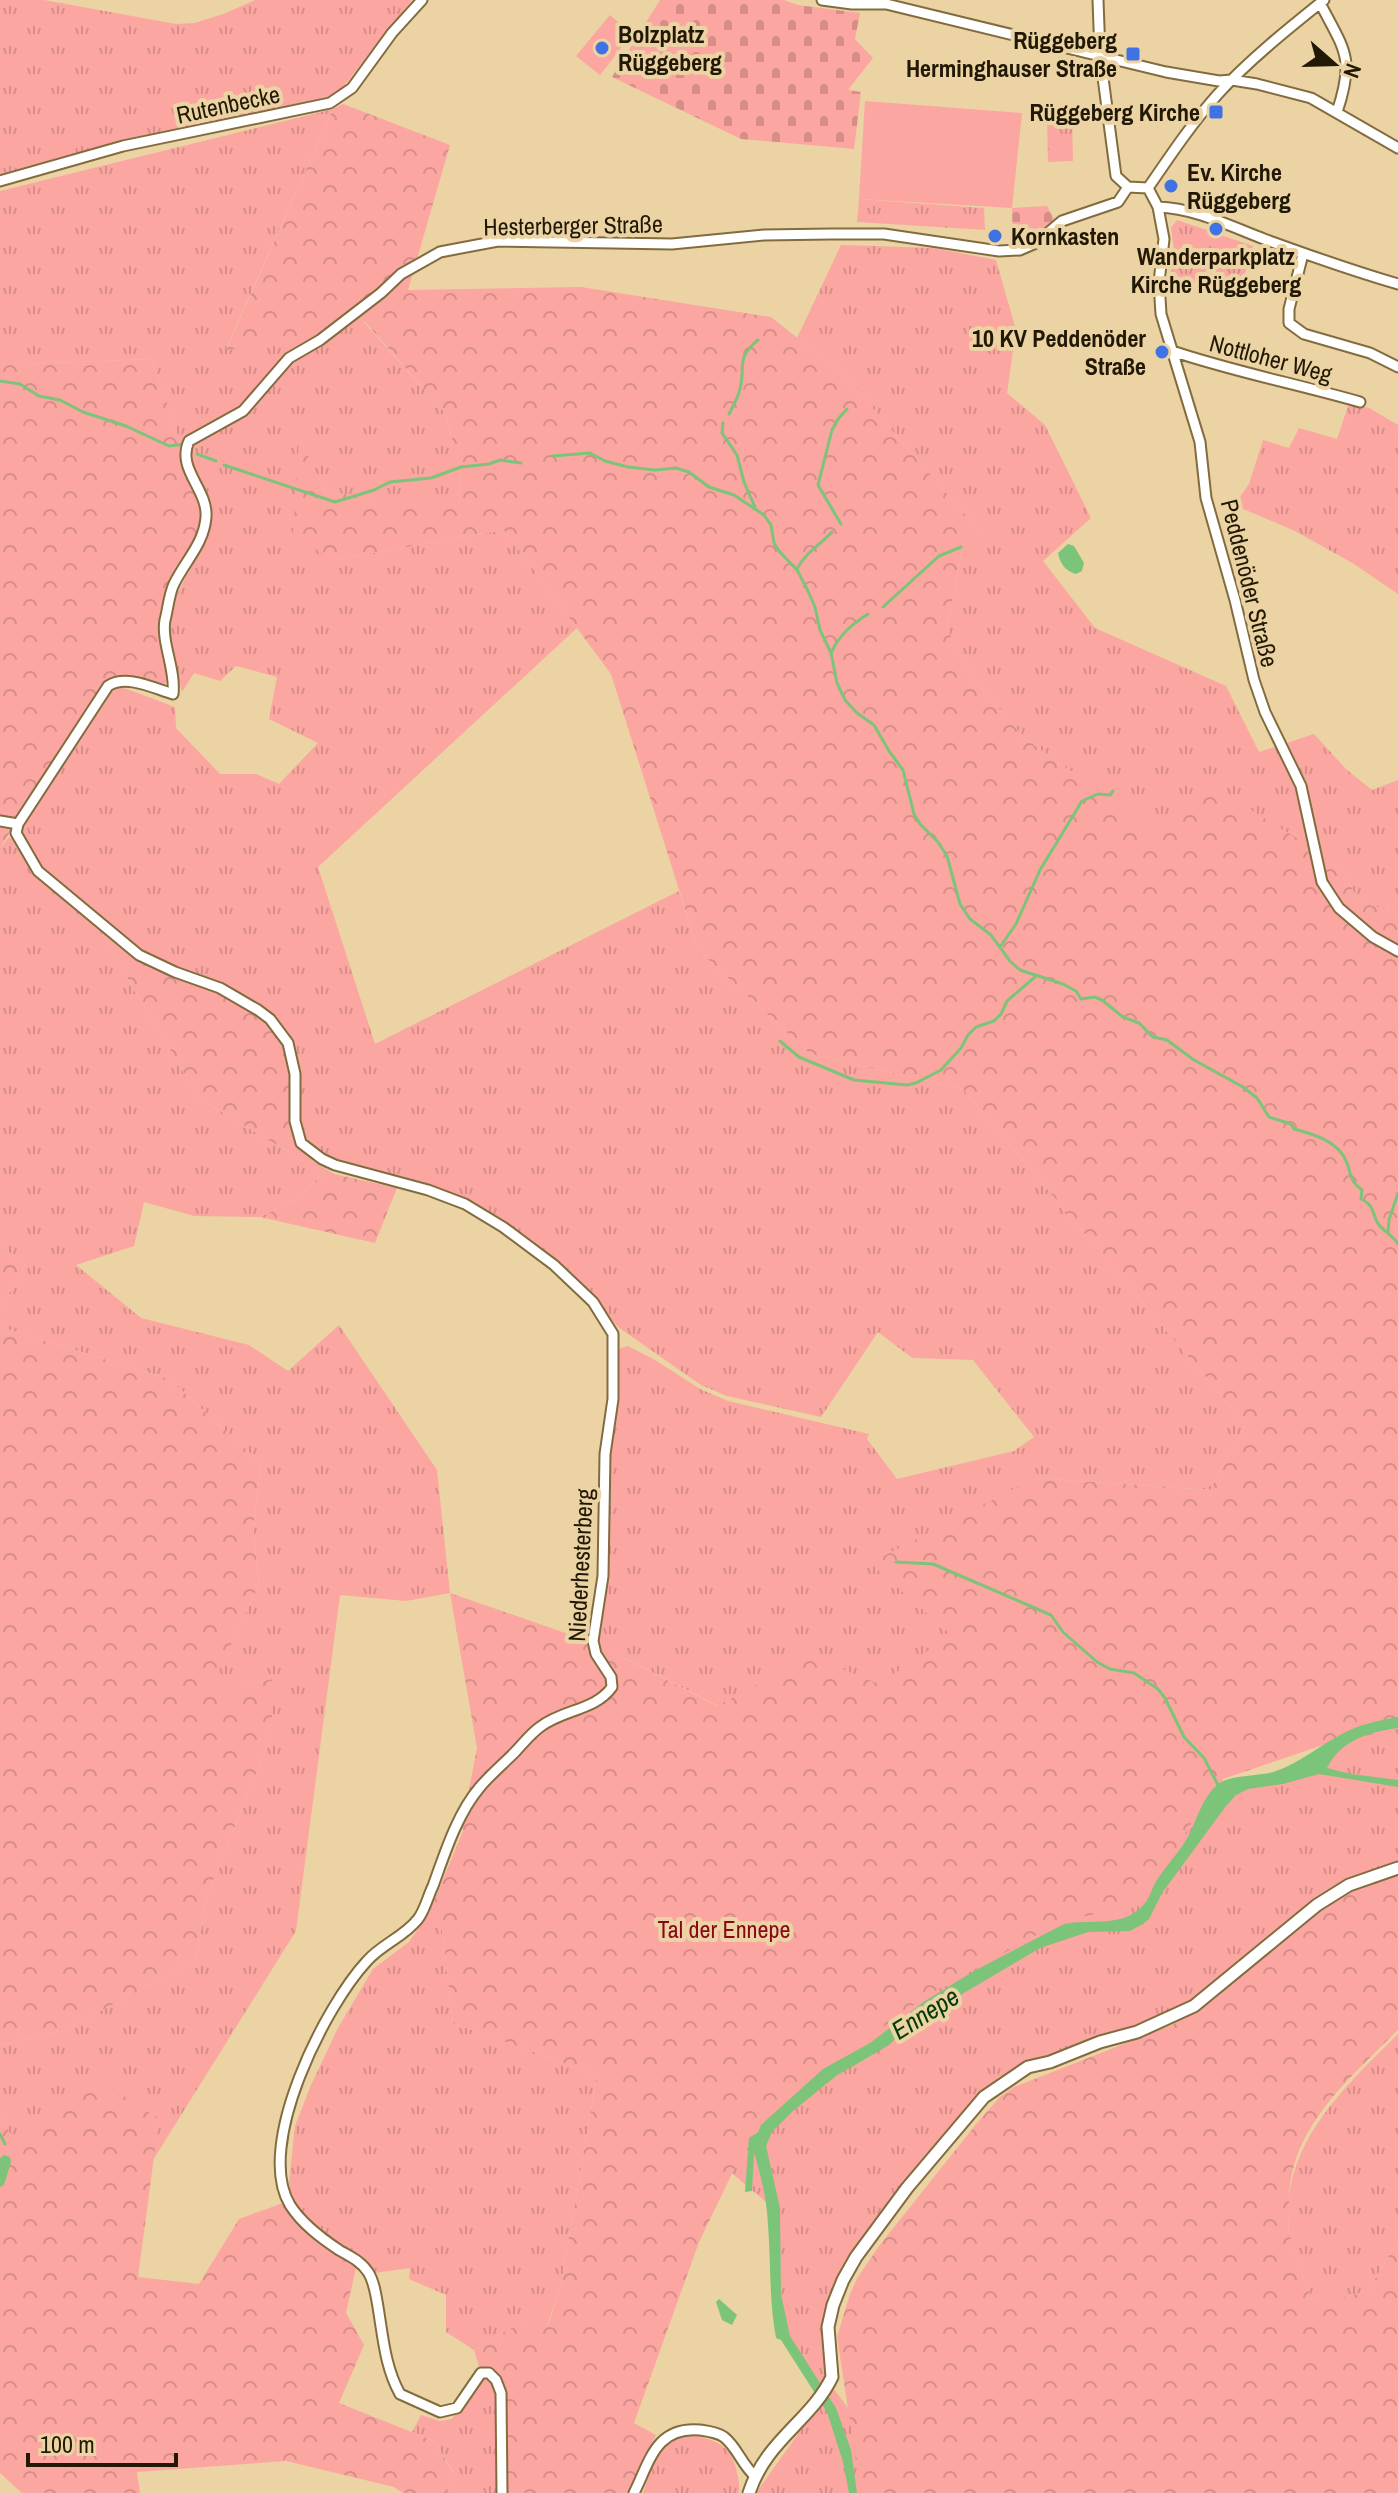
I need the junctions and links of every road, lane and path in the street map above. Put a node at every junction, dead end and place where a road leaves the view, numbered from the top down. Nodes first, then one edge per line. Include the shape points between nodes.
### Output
1 (422, 0) edge
2 (822, 0) edge
3 (1098, 0) edge
4 (885, 2) edge
5 (1322, 2) edge
6 (1100, 55) junction
7 (1232, 80) junction
8 (1337, 112) junction
9 (1398, 148) edge
10 (0, 181) edge
11 (1128, 187) junction
12 (1148, 188) junction
13 (1158, 207) junction
14 (1303, 254) junction
15 (1398, 284) edge
16 (1172, 351) junction
17 (1398, 367) edge
18 (1360, 402) dead end
19 (0, 821) edge
20 (18, 824) junction
21 (1398, 951) edge
22 (1398, 1868) edge
23 (755, 2476) junction
24 (502, 2493) edge
25 (634, 2493) edge
26 (749, 2493) edge

1 - 10 street, Rutenbecke via 352,88 330,103 123,146
2 - 4 street
3 - 6 street
4 - 6 street
5 - 7 street
5 - 8 street via 1347,63
6 - 7 street via 1166,72
6 - 11 street via 1116,176
7 - 8 street via 1311,98
7 - 12 street via 1174,148
8 - 9 street
11 - 12 street
11 - 20 street, Hesterberger Straße via 1118,202 1062,221 1020,250 884,234 764,235 672,244 498,241 440,252 401,274 289,358 243,411 189,441 187,468 205,503 206,518 202,536 173,586 164,626 173,694 129,681 108,686
12 - 13 street, Peddenöder Straße
13 - 14 street via 1176,207
13 - 16 street, Peddenöder Straße via 1164,239 1161,314
14 - 15 street
14 - 17 street via 1289,323 1304,334
16 - 18 street, Nottloher Weg
16 - 21 street, Peddenöder Straße via 1200,442 1206,498 1254,680 1301,786 1322,882 1339,908
19 - 20 street
20 - 24 street, Niederhesterberg via 16,833 38,871 139,955 220,988 270,1019 288,1043 301,1143 322,1159 428,1190 503,1227 593,1302 613,1334 603,1576 593,1641 612,1687 591,1705 541,1726 478,1789 460,1819 421,1916 369,1958 328,2019 302,2070 282,2150 283,2191 295,2212 369,2272 388,2368 400,2394 440,2412 457,2408 481,2373 496,2380 501,2393
22 - 23 street via 1337,1892 1310,1910 1194,2006 1137,2032 1028,2067 984,2097 856,2257 828,2327 832,2371 827,2386 769,2452
23 - 25 street via 724,2437 684,2430 661,2441
23 - 26 street

